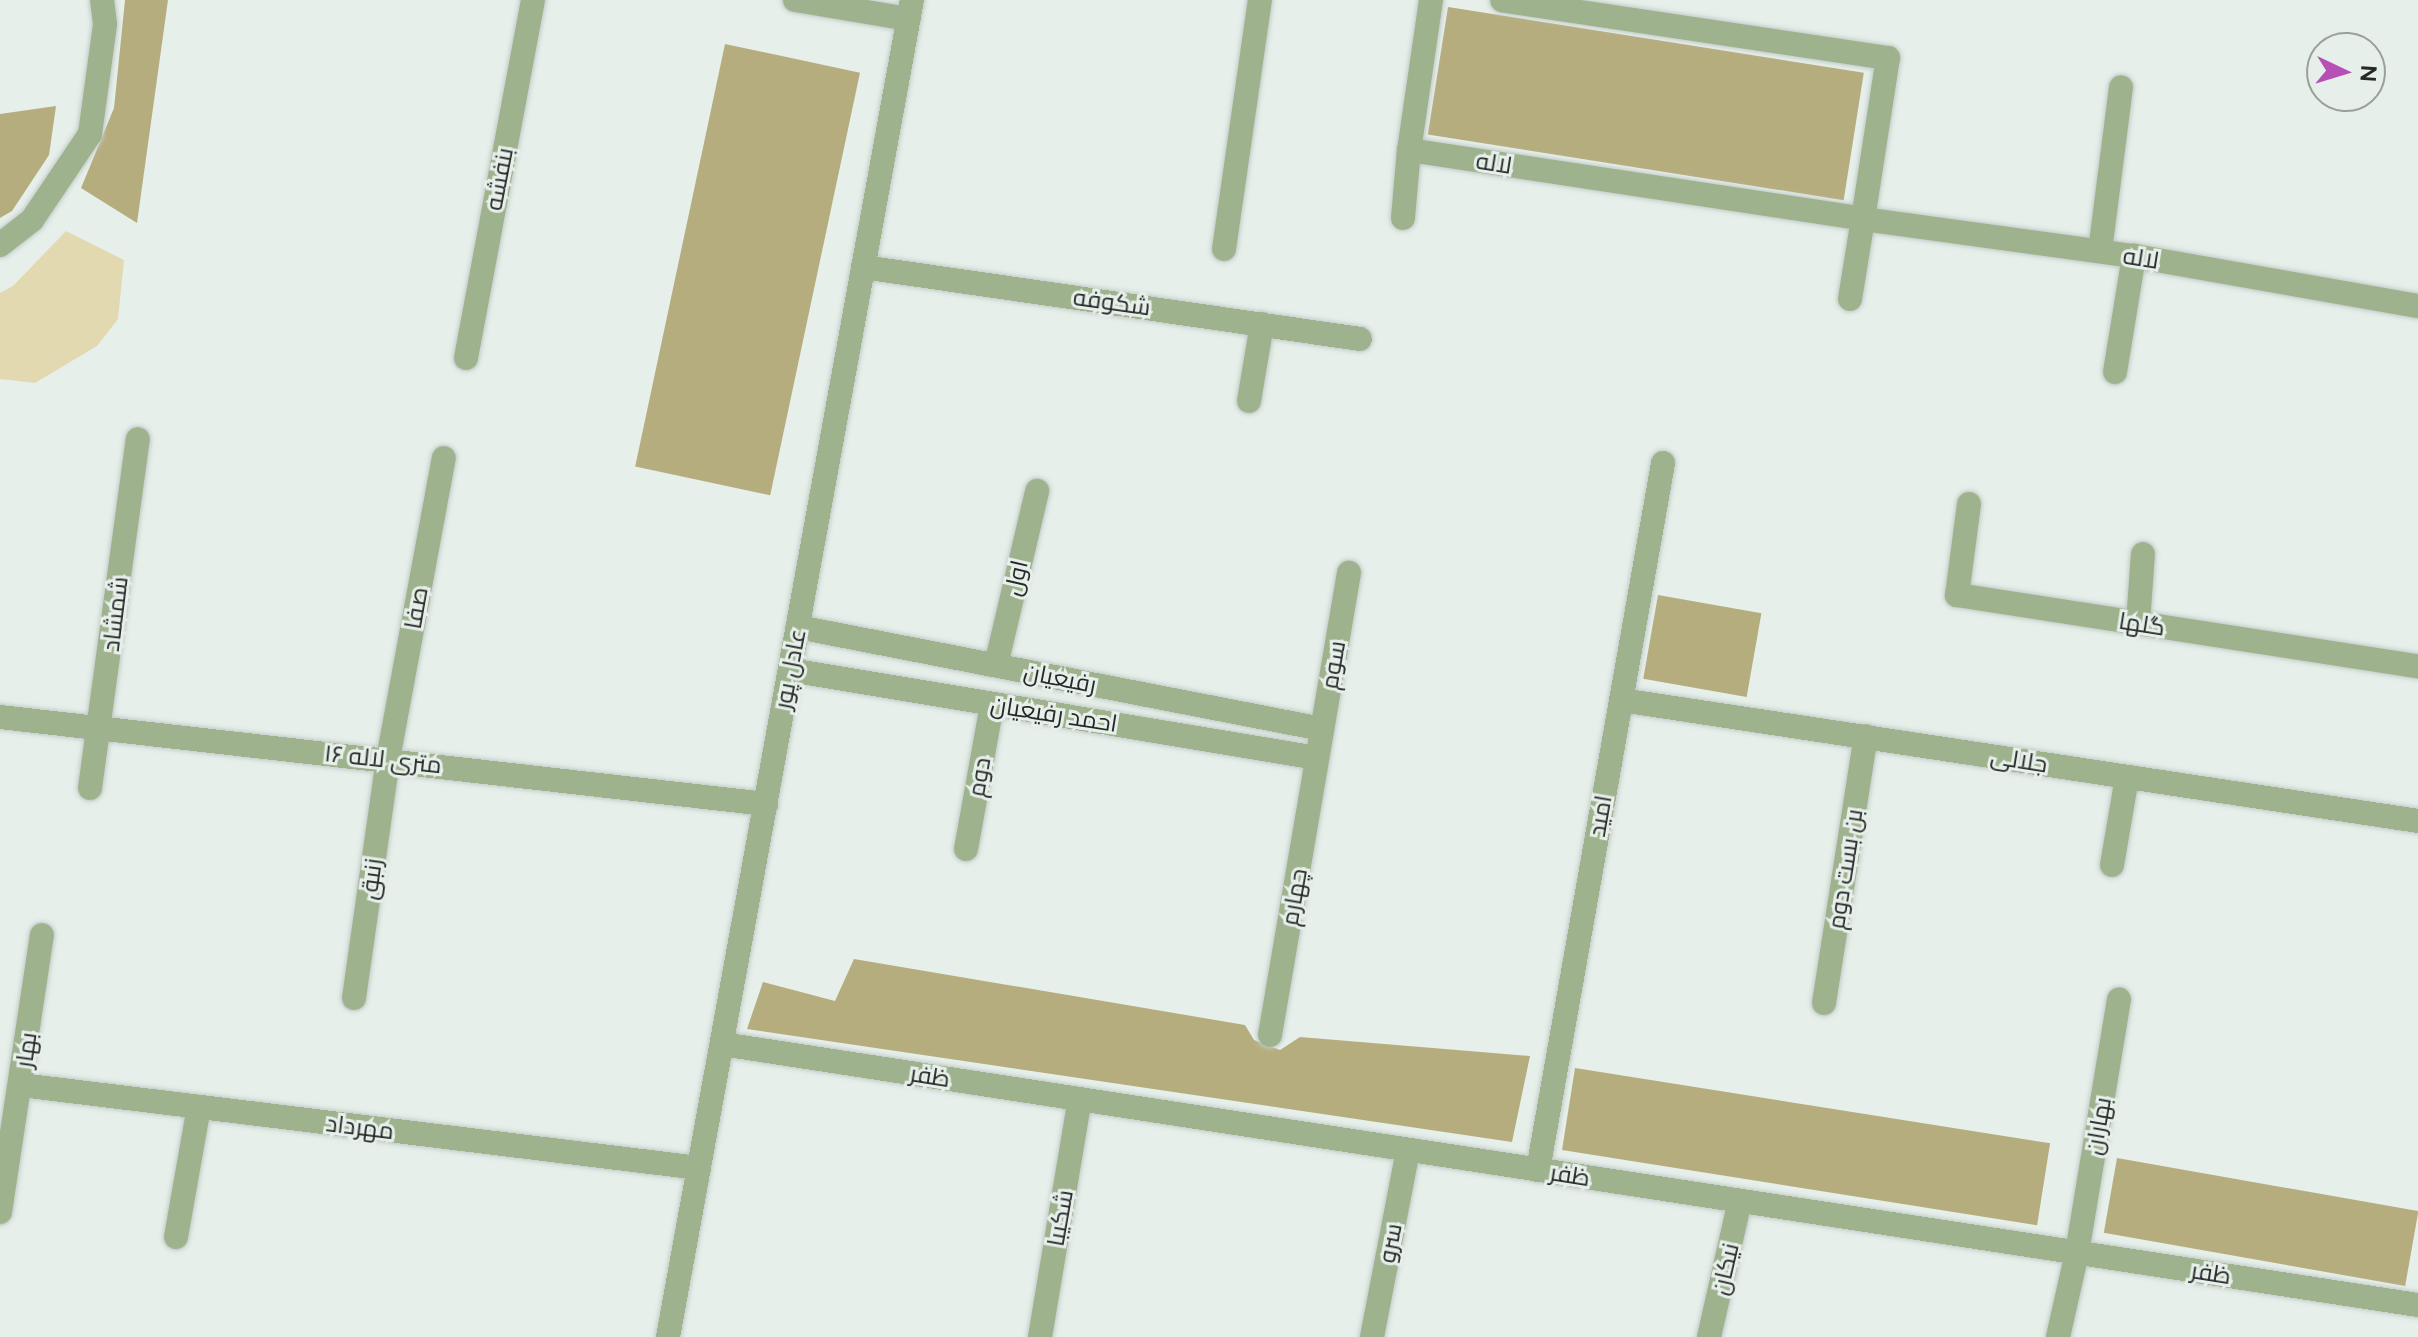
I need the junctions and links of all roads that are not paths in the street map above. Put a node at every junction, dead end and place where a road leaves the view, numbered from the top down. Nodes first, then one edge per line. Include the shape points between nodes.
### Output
1 (102, 0) edge
2 (533, 0) edge
3 (795, 0) edge
4 (1260, 0) edge
5 (1431, 0) edge
6 (1502, 0) edge
7 (910, 9) edge
8 (2121, 87) dead end
9 (1409, 150) junction
10 (1403, 218) dead end
11 (1863, 219) junction
12 (0, 245) edge
13 (1224, 249) dead end
14 (2100, 251) junction
15 (2134, 256) junction
16 (863, 267) junction
17 (1850, 299) dead end
18 (2418, 306) edge
19 (1262, 324) junction
20 (1360, 339) dead end
21 (466, 358) dead end
22 (2115, 372) dead end
23 (1249, 401) dead end
24 (138, 439) dead end
25 (444, 458) dead end
26 (1663, 463) dead end
27 (1037, 491) dead end
28 (1969, 504) dead end
29 (2143, 554) dead end
30 (1349, 573) dead end
31 (2138, 623) junction
32 (798, 627) junction
33 (996, 665) junction
34 (2418, 666) edge
35 (790, 670) junction
36 (1621, 700) junction
37 (992, 704) junction
38 (0, 717) edge
39 (101, 728) junction
40 (1322, 729) junction
41 (1866, 736) junction
42 (1317, 758) junction
43 (388, 759) junction
44 (2127, 777) junction
45 (90, 788) dead end
46 (766, 804) junction
47 (2418, 821) edge
48 (966, 849) dead end
49 (2112, 865) dead end
50 (42, 935) dead end
51 (354, 998) dead end
52 (2119, 999) dead end
53 (1824, 1003) dead end
54 (1270, 1035) dead end
55 (722, 1044) junction
56 (21, 1085) junction
57 (1080, 1099) junction
58 (199, 1107) junction
59 (1408, 1150) junction
60 (699, 1168) junction
61 (1538, 1170) junction
62 (1740, 1201) junction
63 (0, 1212) edge
64 (176, 1237) dead end
65 (2077, 1253) junction
66 (2418, 1305) edge
67 (668, 1337) edge
68 (1040, 1337) edge
69 (1372, 1337) edge
70 (1709, 1337) edge
71 (2058, 1337) edge

1 - 12 street via 105,24 90,134 32,220
2 - 21 street, بنفشه
3 - 7 street
4 - 13 street
5 - 9 street
6 - 11 street via 1888,58
7 - 16 street, عادل پور
8 - 14 street
9 - 10 street
9 - 11 street, لاله
11 - 14 street, لاله
11 - 17 street
14 - 15 street, لاله
15 - 18 street, لاله
15 - 22 street
16 - 19 street, شکوفه
16 - 32 street, عادل پور
19 - 20 street, شکوفه
19 - 23 street
24 - 39 street, شمشاد
25 - 43 street, صفا
26 - 36 street, امید
27 - 33 street, اول
28 - 31 street, گلها via 1957,595
29 - 31 street
30 - 40 street, سوم
31 - 34 street, گلها
32 - 33 street, رفیعیان
32 - 35 street, عادل پور
33 - 40 street, رفیعیان
35 - 37 street, احمد رفیعیان
35 - 46 street, عادل پور
36 - 41 street, جلالی
36 - 61 street, امید
37 - 42 street, احمد رفیعیان
37 - 48 street, دوم
38 - 39 street, ۱۶ متری لاله
39 - 43 street, ۱۶ متری لاله
39 - 45 street, شمشاد
40 - 42 street, سوم
41 - 44 street, جلالی
41 - 53 street, بن بست دوم
42 - 54 street, چهارم
43 - 46 street, ۱۶ متری لاله
43 - 51 street, زنبق
44 - 47 street, جلالی
44 - 49 street
46 - 55 street, عادل پور
50 - 56 street, بهار
52 - 65 street, بهاران
55 - 57 street, ظفر
55 - 60 street, عادل پور
56 - 58 street, مهرداد
56 - 63 street, بهار
57 - 59 street, ظفر
57 - 68 street, شکیبا
58 - 60 street, مهرداد
58 - 64 street
59 - 61 street, ظفر
59 - 69 street, سرو
60 - 67 street, عادل پور
61 - 62 street, ظفر
62 - 65 street, ظفر
62 - 70 street, نیکان
65 - 66 street, ظفر
65 - 71 street, بهاران

